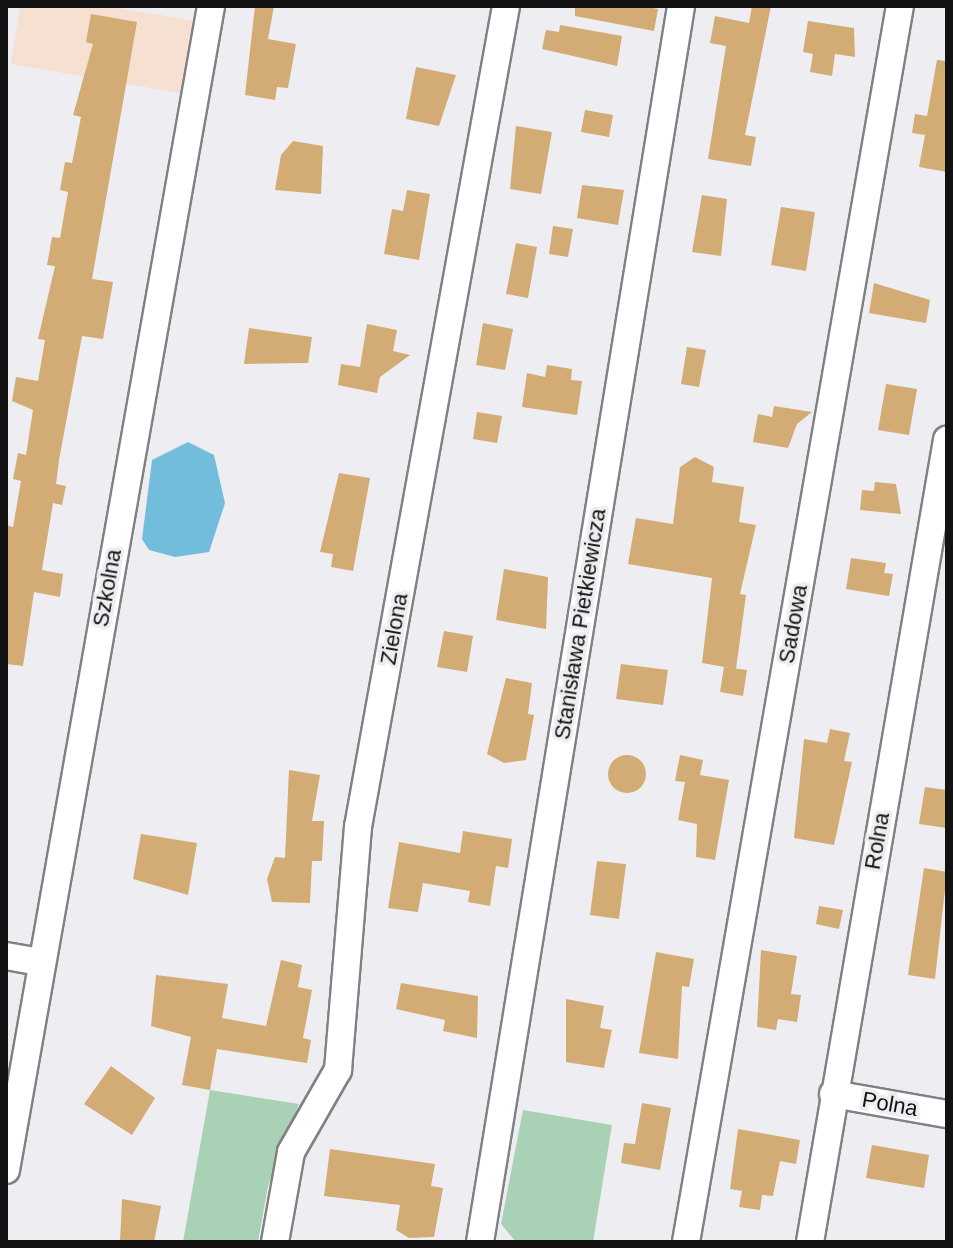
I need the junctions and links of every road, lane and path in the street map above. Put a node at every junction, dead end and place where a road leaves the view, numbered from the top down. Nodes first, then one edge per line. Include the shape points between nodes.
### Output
1 (211, 6) edge
2 (506, 6) edge
3 (681, 6) edge
4 (900, 6) edge
5 (947, 440) edge
6 (6, 956) edge
7 (40, 962) junction
8 (833, 1094) junction
9 (947, 1114) edge
10 (6, 1170) edge
11 (275, 1242) edge
12 (480, 1242) edge
13 (686, 1242) edge
14 (810, 1242) edge

1 - 7 street, Szkolna
2 - 11 street, Zielona via 358,827 338,1070 291,1152
3 - 12 street, Stanisława Pietkiewicza
4 - 13 street, Sadowa
5 - 8 street, Rolna
6 - 7 street
7 - 10 street, Szkolna
8 - 9 street, Polna
8 - 14 street, Rolna

